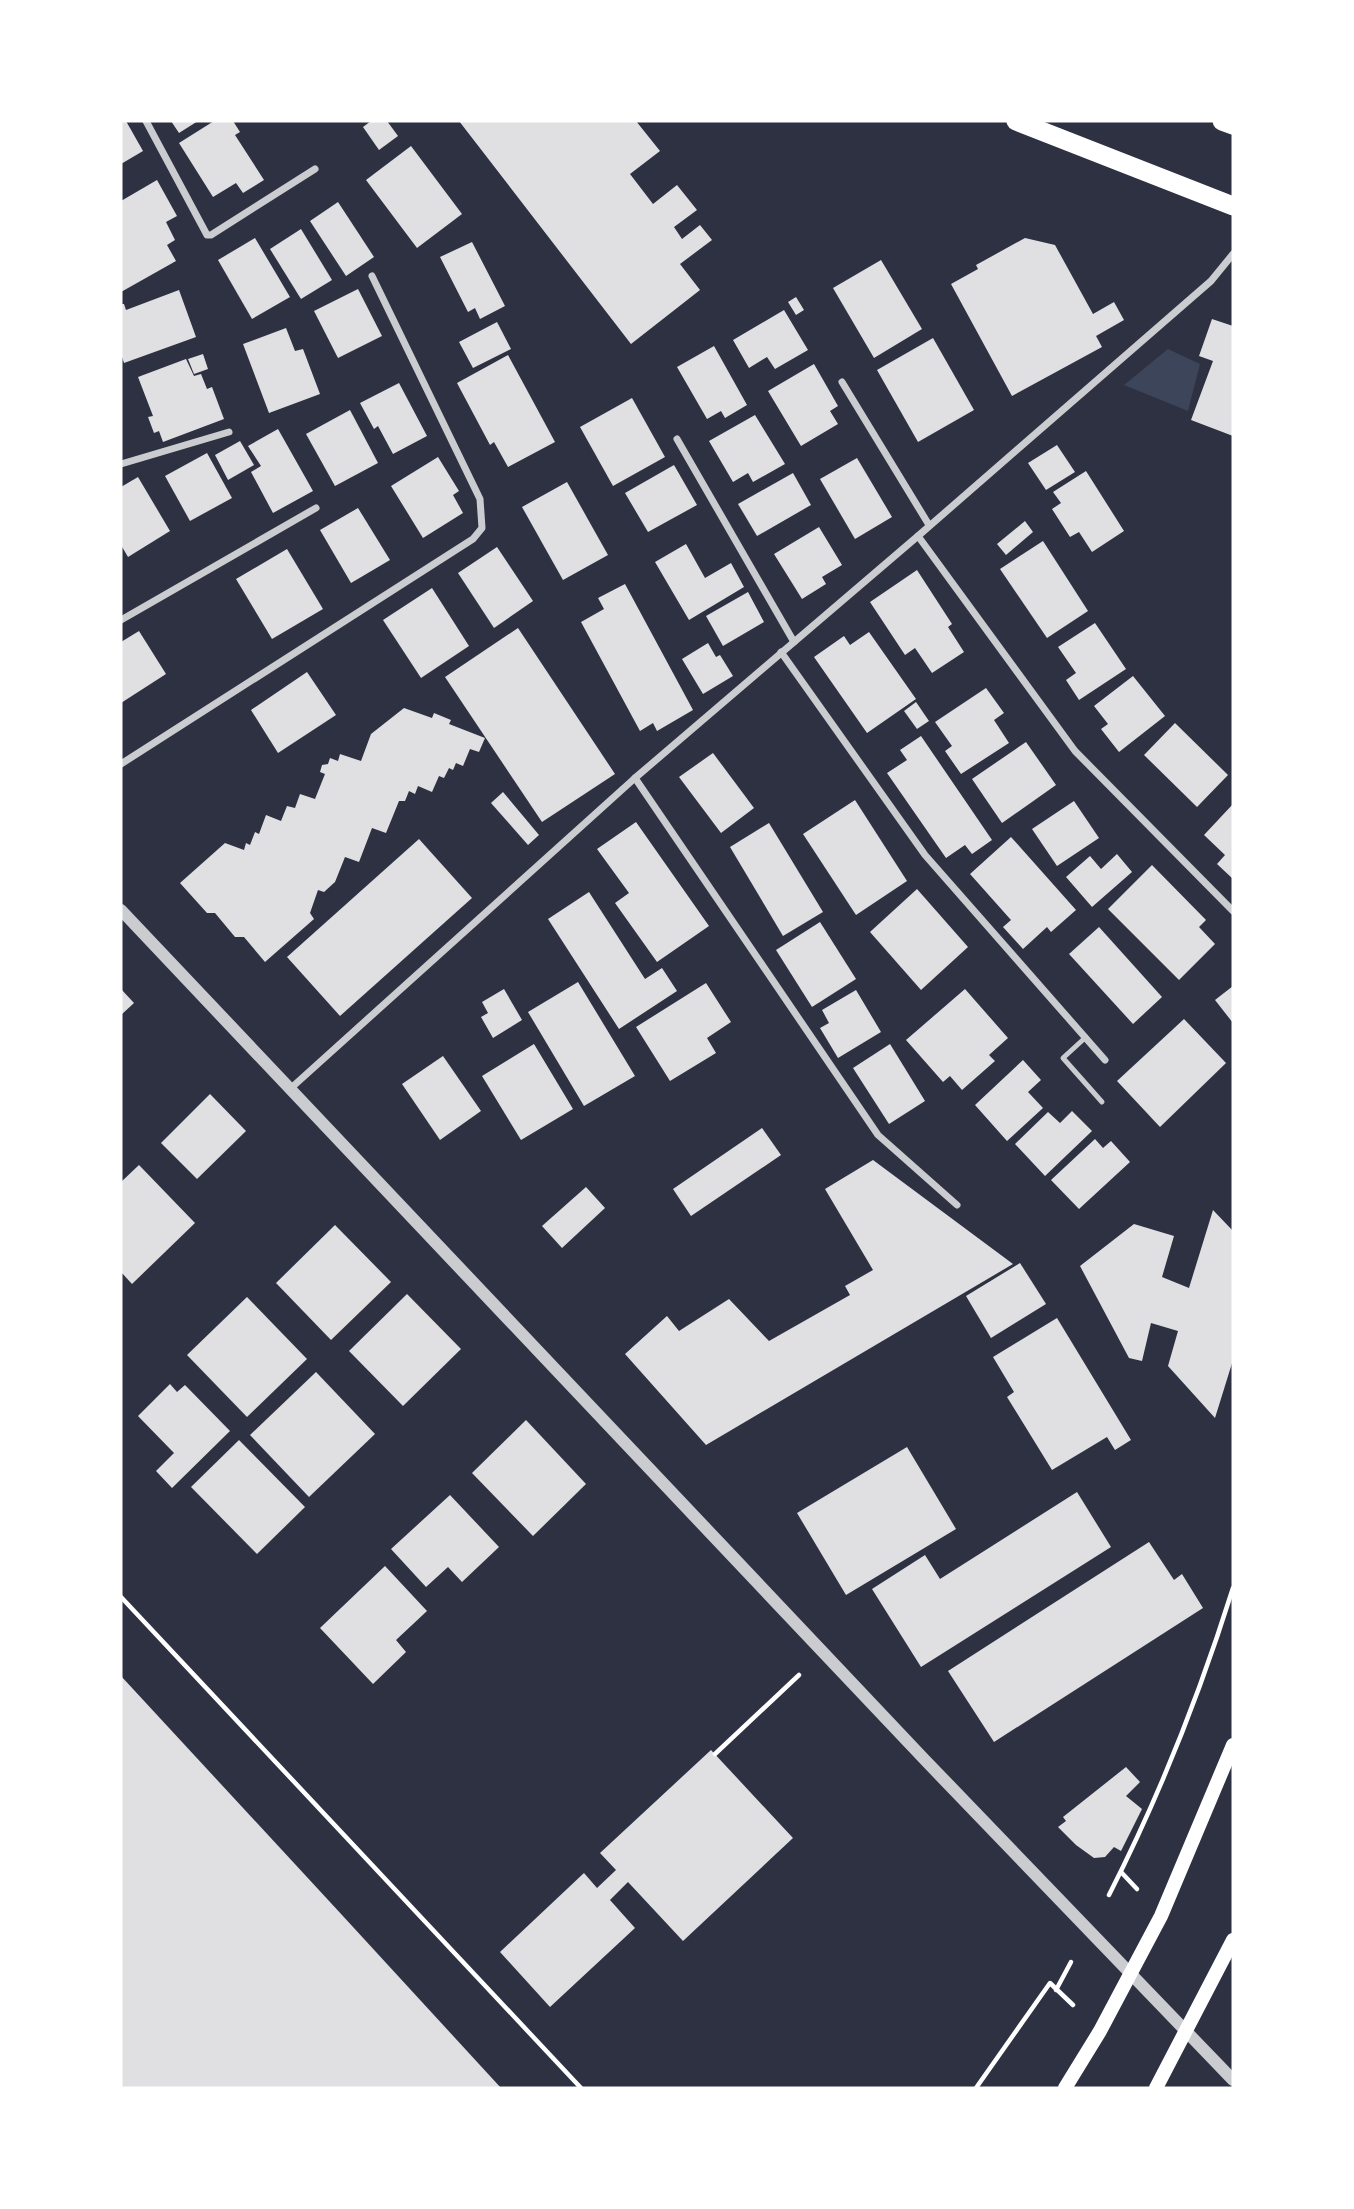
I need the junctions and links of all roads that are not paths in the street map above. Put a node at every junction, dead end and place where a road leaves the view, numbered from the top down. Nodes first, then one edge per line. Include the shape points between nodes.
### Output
1 (146, 121) edge
2 (1016, 121) edge
3 (1222, 121) edge
4 (1233, 125) edge
5 (315, 169) dead end
6 (1233, 206) edge
7 (1233, 254) edge
8 (372, 276) dead end
9 (842, 382) dead end
10 (229, 432) dead end
11 (677, 439) dead end
12 (121, 464) edge
13 (317, 508) dead end
14 (929, 525) junction
15 (918, 536) junction
16 (121, 620) edge
17 (794, 642) junction
18 (781, 652) junction
19 (121, 764) edge
20 (635, 778) junction
21 (121, 910) edge
22 (1233, 911) edge
23 (1086, 1037) junction
24 (1105, 1060) dead end
25 (290, 1089) junction
26 (1102, 1102) dead end
27 (957, 1205) dead end
28 (1233, 1745) edge
29 (1233, 1940) edge
30 (1131, 1974) junction
31 (1186, 2032) junction
32 (1233, 2080) edge
33 (1065, 2088) edge
34 (1156, 2088) edge

1 - 5 street via 207,235
2 - 6 highway
3 - 4 highway
7 - 14 street via 1211,281
8 - 19 street via 480,499 482,528 473,539
9 - 14 street
10 - 12 street
11 - 17 street
13 - 16 street
14 - 15 street
15 - 17 street
15 - 22 street via 1075,751
17 - 18 street
18 - 20 street
18 - 23 street via 925,855
20 - 25 street
20 - 27 street via 878,1135
21 - 25 street
23 - 24 street
23 - 26 lane via 1063,1058
25 - 30 street
28 - 30 main road via 1161,1916
29 - 31 main road
30 - 31 street
30 - 33 main road
31 - 32 street
31 - 34 main road

